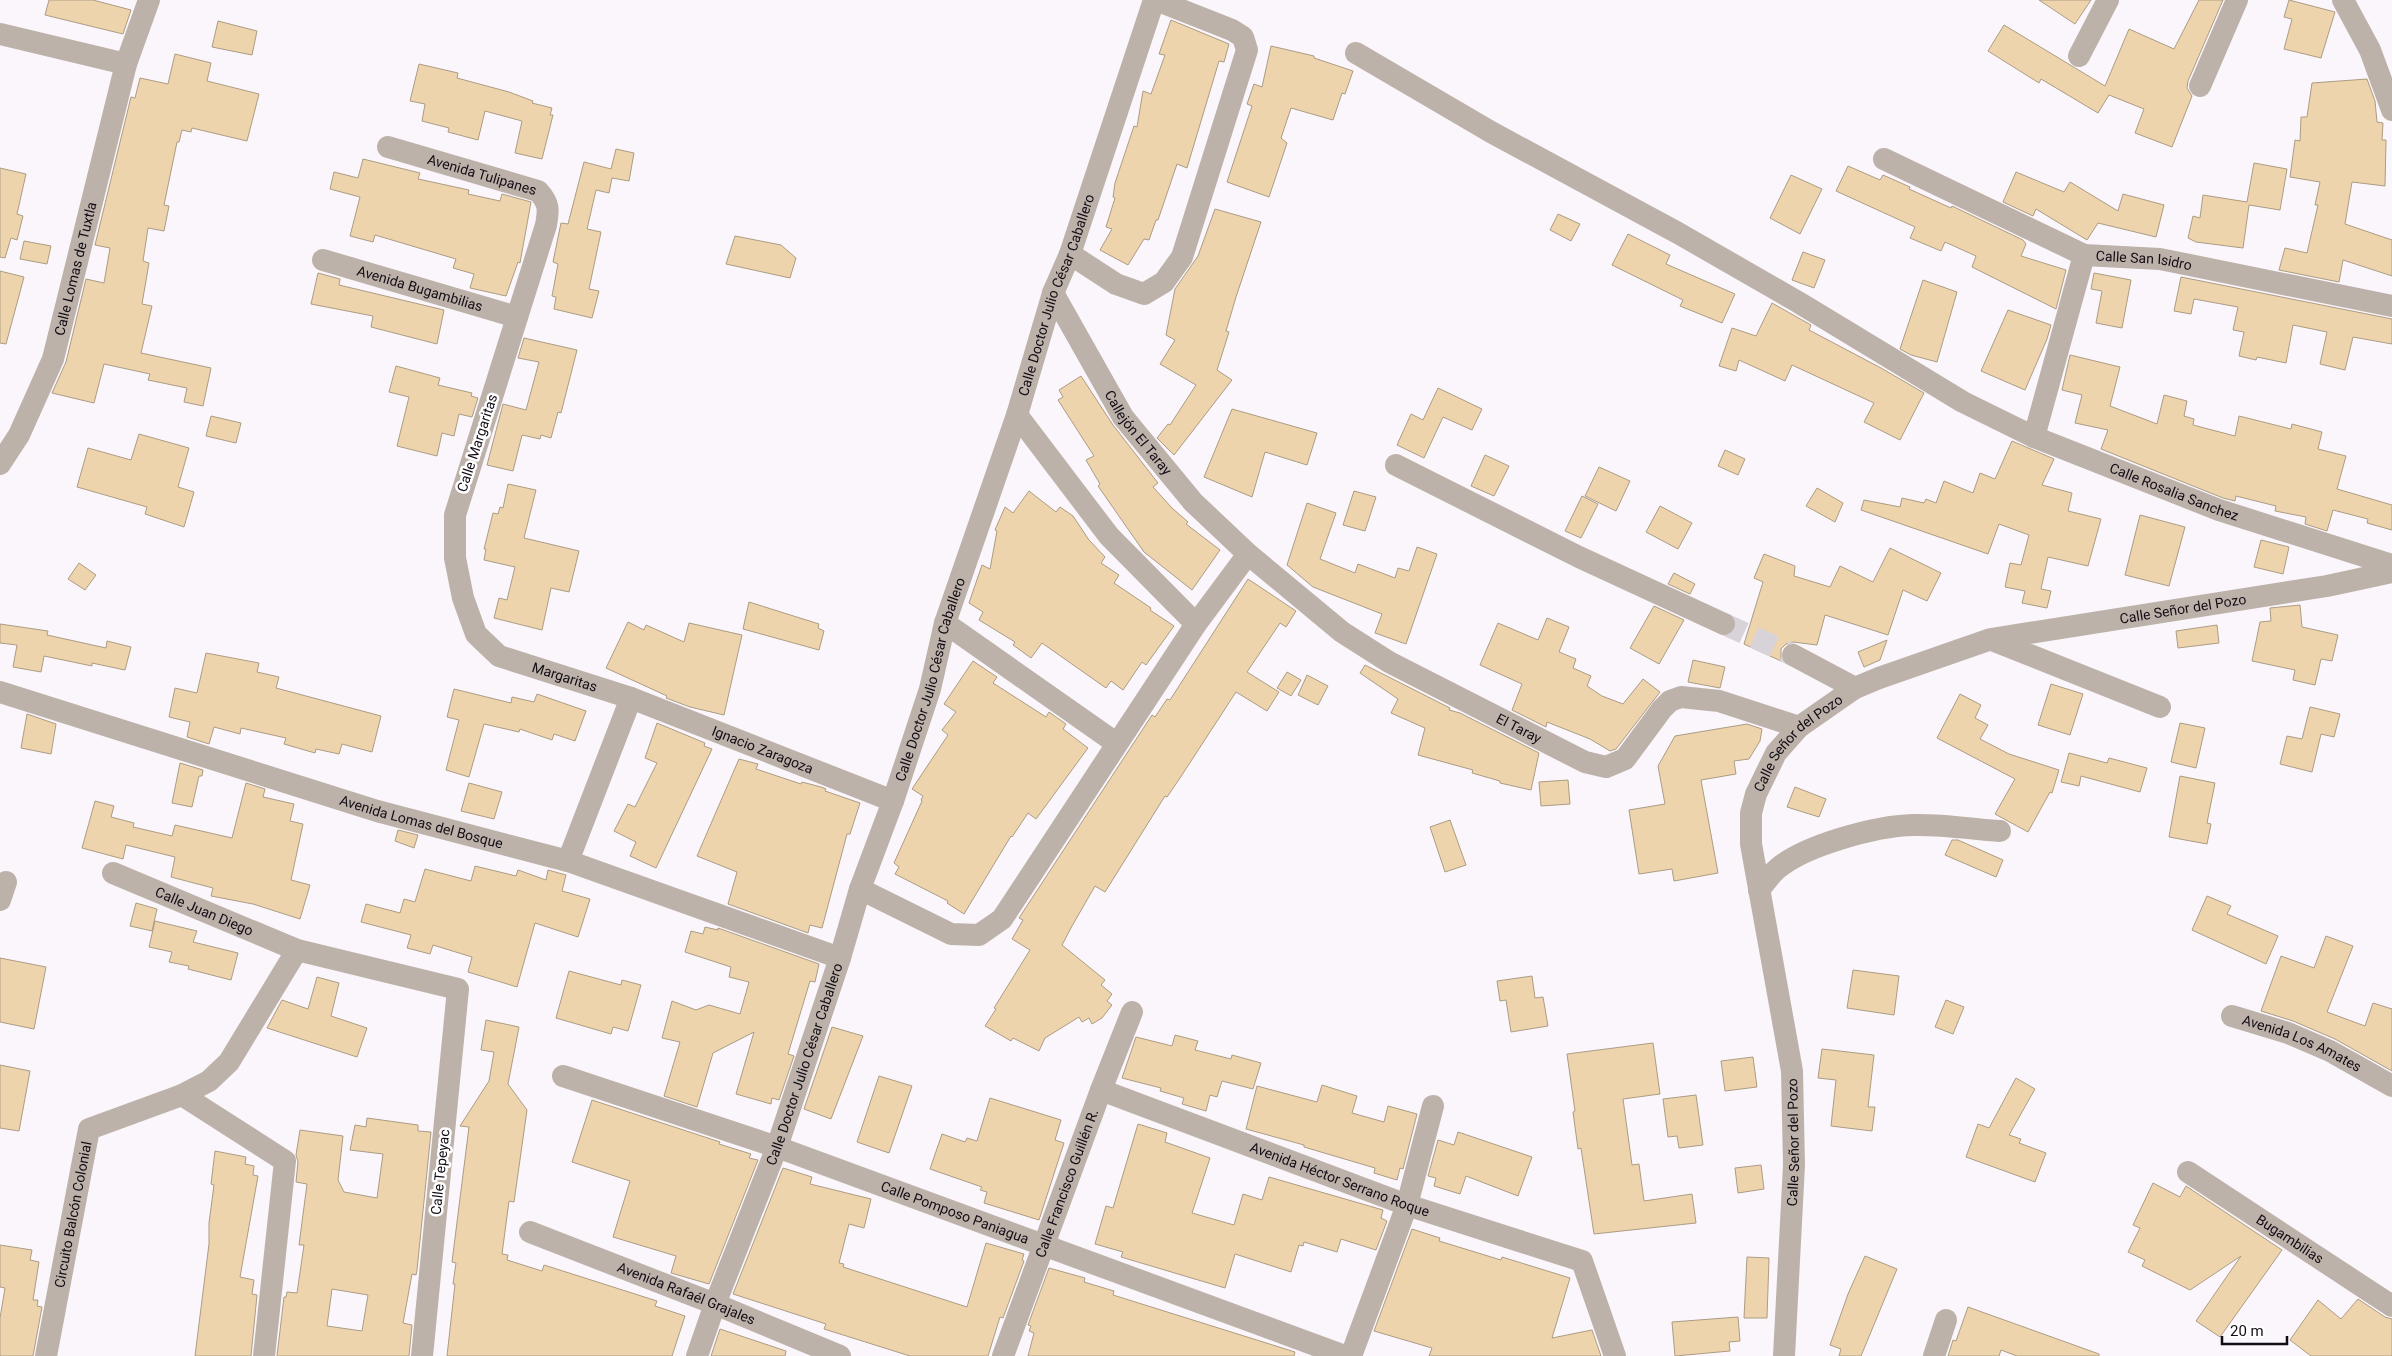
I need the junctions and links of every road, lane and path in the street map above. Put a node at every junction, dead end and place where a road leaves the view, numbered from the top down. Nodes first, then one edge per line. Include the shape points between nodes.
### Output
1 (149, 0) edge
2 (1155, 0) edge
3 (2108, 0) edge
4 (2237, 0) edge
5 (2343, 0) edge
6 (0, 34) edge
7 (2370, 50) junction
8 (2392, 51) edge
9 (1356, 53) dead end
10 (2079, 56) dead end
11 (126, 64) junction
12 (2200, 86) dead end
13 (2392, 110) edge
14 (388, 147) dead end
15 (1884, 159) dead end
16 (546, 225) joint
17 (1070, 254) junction
18 (2084, 255) junction
19 (323, 260) dead end
20 (1053, 293) junction
21 (2392, 306) edge
22 (518, 316) junction
23 (1017, 414) junction
24 (2034, 437) junction
25 (0, 464) edge
26 (1396, 465) dead end
27 (1248, 554) junction
28 (2392, 565) edge
29 (2392, 572) edge
30 (945, 623) junction
31 (1196, 624) junction
32 (1724, 624) tunnel mouth
33 (1991, 639) junction
34 (1793, 655) tunnel mouth
35 (499, 656) joint
36 (1856, 688) junction
37 (0, 692) edge
38 (631, 698) junction
39 (2160, 707) dead end
40 (1799, 727) junction
41 (1116, 744) junction
42 (893, 801) junction
43 (2000, 831) dead end
44 (568, 861) junction
45 (113, 873) dead end
46 (860, 889) junction
47 (1759, 890) junction
48 (297, 950) junction
49 (840, 958) junction
50 (458, 989) joint
51 (1132, 1012) dead end
52 (2232, 1016) dead end
53 (563, 1076) dead end
54 (2392, 1086) edge
55 (1101, 1090) junction
56 (182, 1096) junction
57 (1433, 1106) dead end
58 (777, 1147) junction
59 (2188, 1172) dead end
60 (1407, 1206) junction
61 (530, 1232) dead end
62 (1043, 1246) junction
63 (715, 1304) junction
64 (2392, 1306) edge
65 (1946, 1320) dead end
66 (46, 1356) edge
67 (264, 1356) edge
68 (422, 1356) edge
69 (697, 1356) edge
70 (840, 1356) edge
71 (1003, 1356) edge
72 (1344, 1356) edge
73 (1351, 1356) edge
74 (1616, 1356) edge
75 (1784, 1356) edge
76 (1934, 1356) edge

1 - 11 street, Calle Lomas de Tuxtla
2 - 17 street, Calle Doctor Julio César Caballero
2 - 17 street via 1232,30 1243,38 1247,50 1182,257 1164,282 1144,294 1116,284
3 - 10 street
4 - 12 street
5 - 7 street
6 - 11 street
7 - 8 street
7 - 13 street
9 - 24 street, Calle Rosalia Sanchez via 1491,132 1678,233 1962,402
11 - 25 street, Calle Lomas de Tuxtla via 53,359 19,434
14 - 16 street, Avenida Tulipanes via 538,191 549,208
15 - 18 street, Calle San Isidro
16 - 22 street, Calle Margaritas
17 - 20 street, Calle Doctor Julio César Caballero
18 - 21 street, Calle San Isidro via 2160,259
18 - 24 street
19 - 22 street, Avenida Bugambilias
20 - 23 street, Calle Doctor Julio César Caballero
20 - 27 street, Callejón El Taray via 1123,417 1193,502
22 - 35 street, Calle Margaritas via 454,515 456,558 464,598 476,634
23 - 30 street, Calle Doctor Julio César Caballero
23 - 31 street via 1108,536
24 - 28 street, Calle Rosalia Sanchez via 2219,510
26 - 32 street via 1579,557
27 - 31 street
27 - 40 street, El Taray via 1342,632 1389,662 1585,762 1606,767 1625,759 1662,709 1681,697 1719,701
29 - 33 street, Calle Señor del Pozo via 2327,586
30 - 41 street
30 - 42 street, Calle Doctor Julio César Caballero via 930,689
31 - 41 street
33 - 36 street, Calle Señor del Pozo
33 - 39 street
34 - 36 street
35 - 38 street, Margaritas
36 - 40 street, Calle Señor del Pozo
37 - 44 street, Avenida Lomas del Bosque via 377,811
38 - 42 street, Ignacio Zaragoza
38 - 44 street
40 - 47 street, Calle Señor del Pozo via 1776,753 1756,794 1751,813 1751,844
41 - 46 street via 1029,882 1002,919 979,934 951,934
42 - 46 street, Calle Doctor Julio César Caballero
43 - 47 street via 1912,825 1852,836 1795,857 1776,870
44 - 49 street, Avenida Lomas del Bosque
45 - 48 street, Calle Juan Diego
46 - 49 street, Calle Doctor Julio César Caballero
47 - 75 street, Calle Señor del Pozo via 1792,1071 1794,1165
48 - 50 street, Calle Juan Diego
48 - 56 street via 229,1062 209,1081
49 - 58 street, Calle Doctor Julio César Caballero
50 - 68 street, Calle Tepeyac
51 - 55 street, Calle Francisco Guillén R.
52 - 54 street, Avenida Los Amates via 2288,1033
53 - 58 street, Calle Pomposo Paniagua
55 - 60 street, Avenida Héctor Serrano Roque
55 - 62 street, Calle Francisco Guillén R.
56 - 66 street, Circuito Balcón Colonial via 90,1129
56 - 67 street via 285,1161
57 - 60 street
58 - 62 street, Calle Pomposo Paniagua
58 - 63 street, Calle Doctor Julio César Caballero
59 - 64 street, Bugambilias
60 - 73 street
60 - 74 street, Avenida Héctor Serrano Roque via 1582,1261
61 - 63 street, Avenida Rafaél Grajales
62 - 71 street, Calle Francisco Guillén R.
62 - 72 street, Calle Pomposo Paniagua
63 - 69 street, Calle Doctor Julio César Caballero
63 - 70 street, Avenida Rafaél Grajales
65 - 76 street

